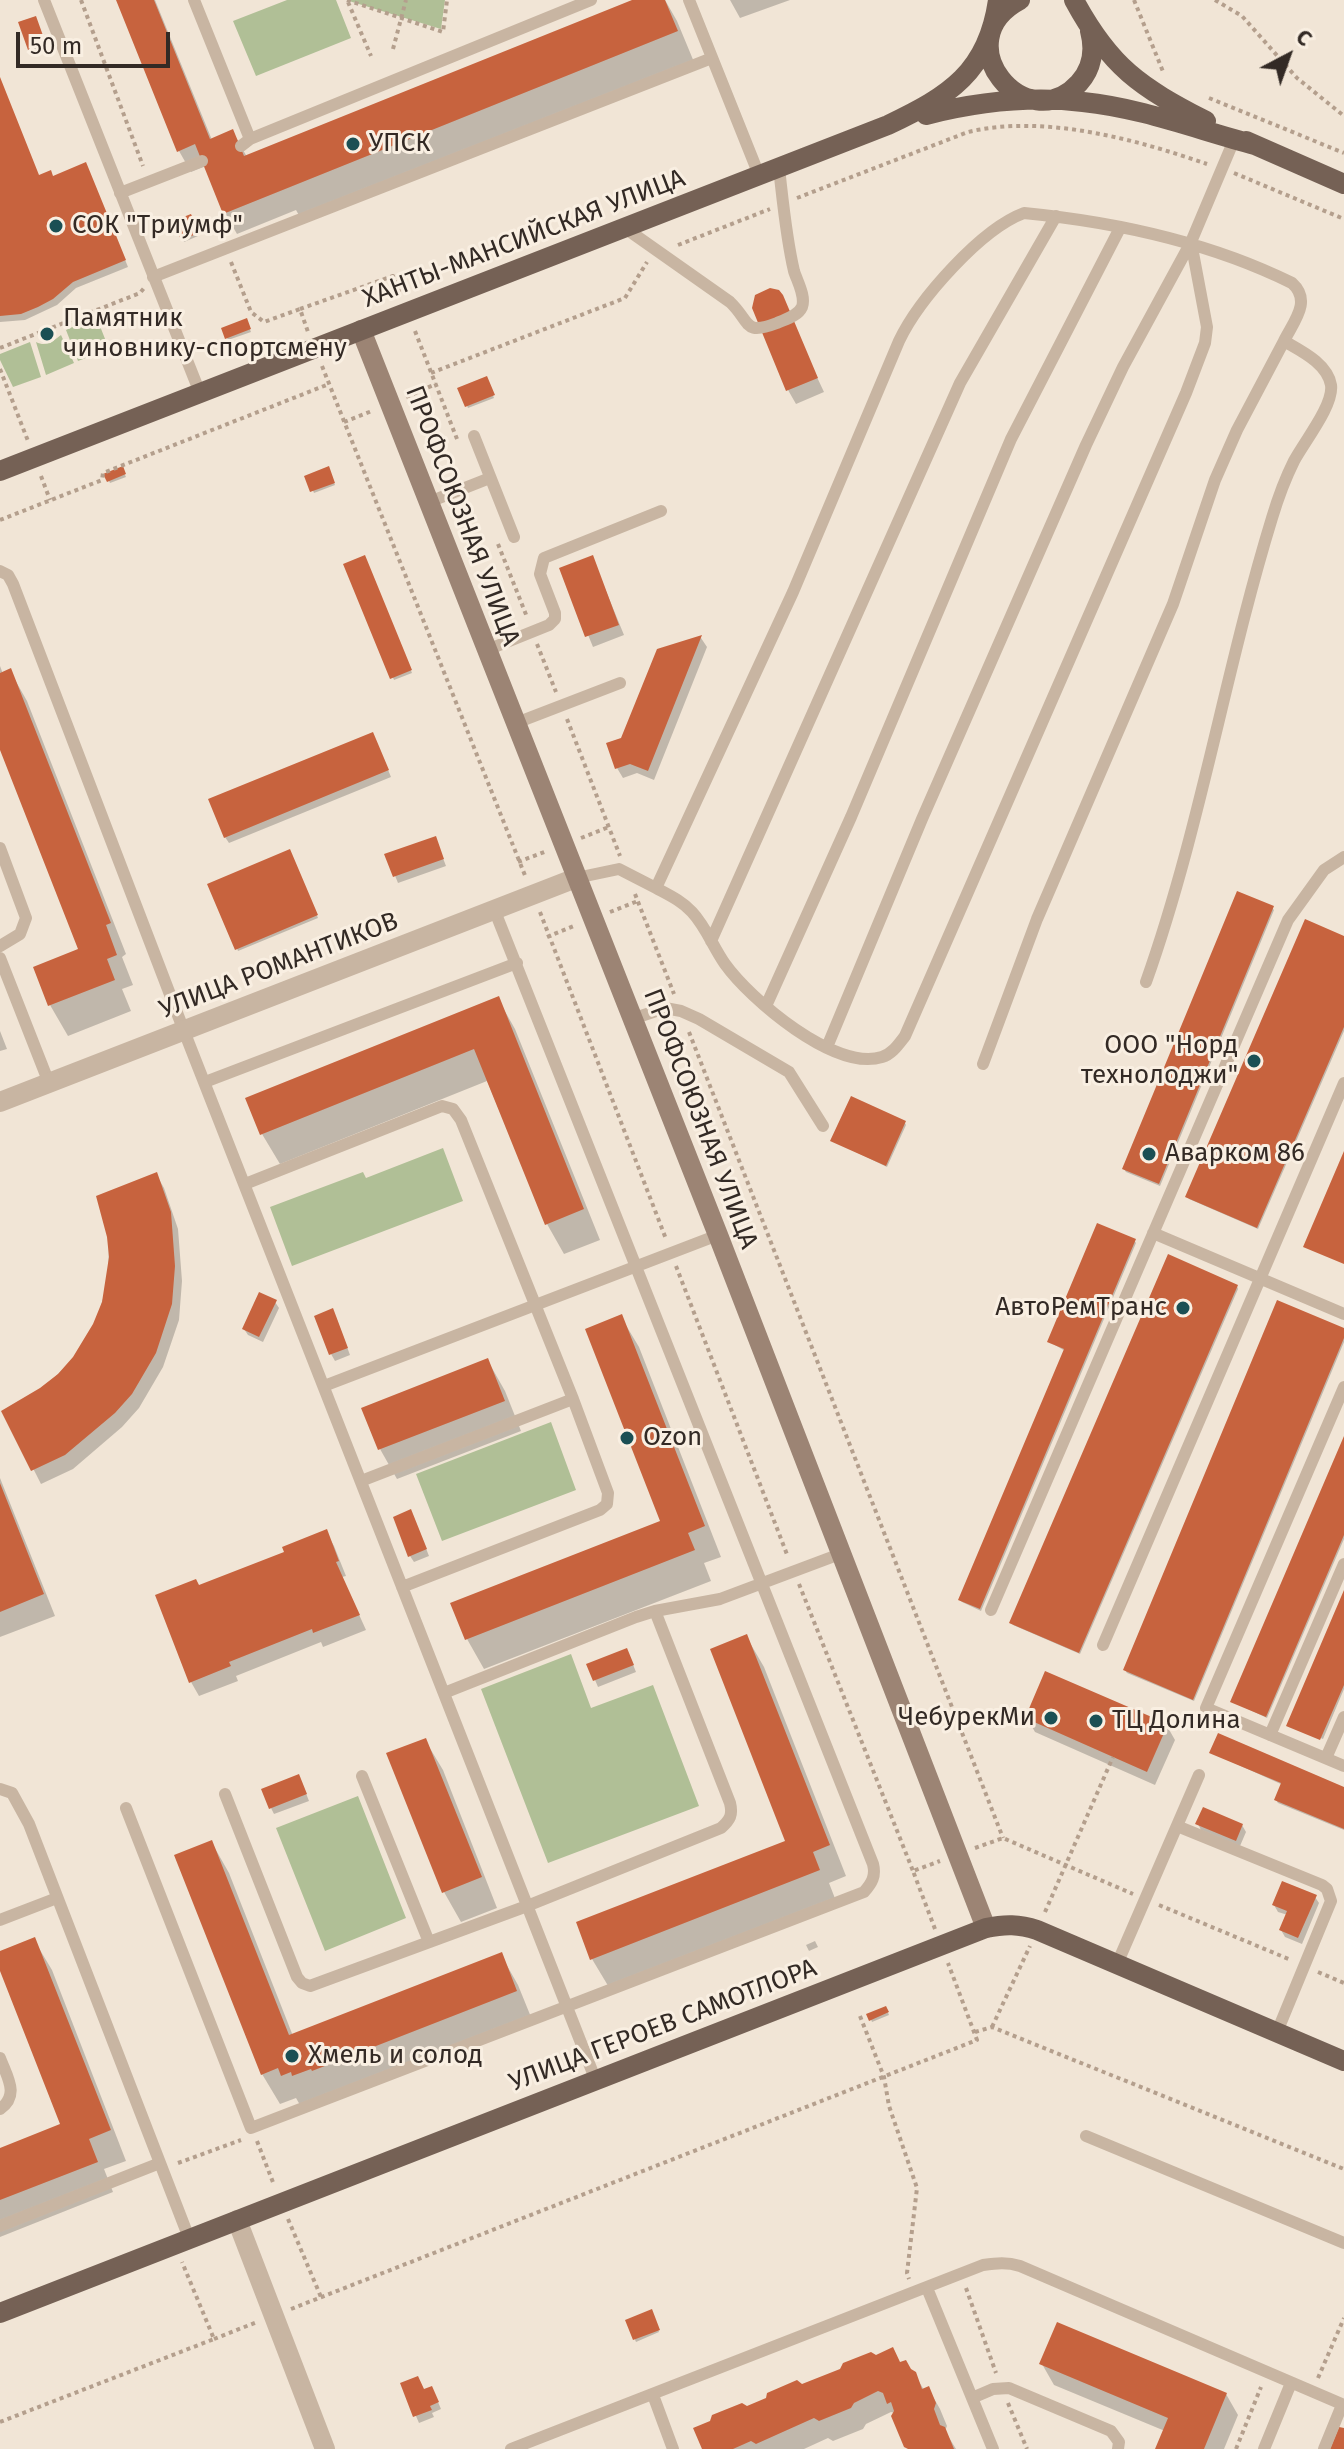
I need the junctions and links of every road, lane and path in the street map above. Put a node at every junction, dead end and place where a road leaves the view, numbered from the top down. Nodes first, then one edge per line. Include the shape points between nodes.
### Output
1 (44, 0) edge
2 (81, 0) edge
3 (194, 0) edge
4 (406, 0) edge
5 (447, 0) edge
6 (591, 0) edge
7 (689, 0) edge
8 (998, 0) edge
9 (1020, 0) edge
10 (1061, 0) edge
11 (1074, 0) edge
12 (1134, 0) edge
13 (1215, 0) edge
14 (347, 1) edge
15 (401, 19) junction
16 (1085, 21) junction
17 (992, 29) junction
18 (393, 49) dead end
19 (371, 56) dead end
20 (712, 58) junction
21 (1166, 79) dead end
22 (1204, 96) dead end
23 (1042, 100) junction
24 (1344, 116) edge
25 (888, 125) junction
26 (1234, 140) junction
27 (1255, 145) junction
28 (1344, 153) edge
29 (202, 161) dead end
30 (779, 168) junction
31 (1221, 168) junction
32 (759, 175) junction
33 (149, 182) junction
34 (1344, 184) edge
35 (120, 193) junction
36 (783, 204) junction
37 (1056, 216) junction
38 (1344, 219) edge
39 (625, 228) junction
40 (1120, 228) junction
41 (1191, 242) junction
42 (226, 248) junction
43 (660, 252) junction
44 (153, 277) junction
45 (361, 330) junction
46 (1284, 341) junction
47 (0, 348) edge
48 (314, 348) junction
49 (0, 369) edge
50 (329, 384) junction
51 (200, 393) junction
52 (474, 436) dead end
53 (458, 441) dead end
54 (34, 457) junction
55 (0, 471) edge
56 (490, 478) junction
57 (50, 500) junction
58 (429, 502) junction
59 (661, 511) dead end
60 (0, 520) edge
61 (514, 537) dead end
62 (498, 543) dead end
63 (0, 571) edge
64 (533, 632) junction
65 (487, 650) junction
66 (620, 683) dead end
67 (562, 706) junction
68 (516, 723) junction
69 (0, 848) edge
70 (1344, 857) edge
71 (626, 871) junction
72 (576, 878) junction
73 (656, 888) junction
74 (534, 894) junction
75 (494, 909) junction
76 (711, 941) junction
77 (0, 946) edge
78 (0, 958) edge
79 (517, 963) junction
80 (1146, 982) dead end
81 (766, 1006) junction
82 (681, 1011) junction
83 (632, 1019) junction
84 (184, 1031) junction
85 (827, 1047) junction
86 (983, 1064) dead end
87 (205, 1082) junction
88 (49, 1083) junction
89 (1344, 1083) edge
90 (0, 1102) edge
91 (823, 1126) dead end
92 (245, 1184) junction
93 (1153, 1233) junction
94 (718, 1235) junction
95 (671, 1253) junction
96 (637, 1266) junction
97 (1260, 1279) junction
98 (535, 1305) junction
99 (1344, 1314) edge
100 (324, 1386) junction
101 (1344, 1387) edge
102 (573, 1399) junction
103 (361, 1481) junction
104 (840, 1554) junction
105 (1344, 1564) edge
106 (794, 1572) junction
107 (761, 1585) junction
108 (402, 1587) junction
109 (991, 1610) dead end
110 (655, 1611) junction
111 (1103, 1645) dead end
112 (444, 1693) junction
113 (1344, 1717) edge
114 (1270, 1735) junction
115 (1113, 1757) dead end
116 (1326, 1758) junction
117 (1344, 1766) edge
118 (1199, 1775) dead end
119 (362, 1776) dead end
120 (0, 1789) edge
121 (225, 1794) dead end
122 (126, 1808) dead end
123 (1177, 1826) junction
124 (1003, 1838) junction
125 (958, 1854) junction
126 (1066, 1865) junction
127 (913, 1871) junction
128 (57, 1898) junction
129 (1145, 1899) junction
130 (527, 1906) junction
131 (0, 1920) edge
132 (986, 1928) junction
133 (1037, 1930) junction
134 (429, 1942) junction
135 (941, 1946) junction
136 (1117, 1964) junction
137 (1305, 1966) junction
138 (1344, 1983) edge
139 (567, 2007) junction
140 (860, 2016) dead end
141 (992, 2027) junction
142 (975, 2032) junction
143 (1277, 2032) junction
144 (0, 2058) edge
145 (1344, 2061) edge
146 (884, 2077) junction
147 (596, 2081) junction
148 (0, 2109) edge
149 (1086, 2136) dead end
150 (160, 2163) junction
151 (1344, 2169) edge
152 (237, 2220) junction
153 (0, 2226) edge
154 (182, 2241) junction
155 (1344, 2243) edge
156 (979, 2283) dead end
157 (927, 2288) junction
158 (914, 2293) junction
159 (0, 2313) edge
160 (274, 2316) junction
161 (1344, 2318) edge
162 (214, 2339) junction
163 (1263, 2381) dead end
164 (1291, 2383) junction
165 (1001, 2388) junction
166 (1312, 2392) junction
167 (653, 2395) junction
168 (972, 2398) junction
169 (1343, 2405) edge
170 (0, 2422) edge
171 (325, 2449) edge
172 (511, 2449) edge
173 (673, 2449) edge
174 (993, 2449) edge
175 (1027, 2449) edge
176 (1118, 2449) edge
177 (1236, 2449) edge
178 (1264, 2449) edge
179 (1324, 2449) edge

1 - 35 lane
2 - 33 path
3 - 6 lane via 245,143
4 - 15 path
5 - 15 path via 443,32
7 - 20 lane
8 - 17 main road
9 - 17 main road
10 - 16 main road
11 - 16 main road
12 - 21 path
13 - 24 path via 1242,16 1297,78
14 - 15 path
14 - 19 path
15 - 18 path
16 - 23 main road via 1093,47 1086,73 1068,92
16 - 27 main road via 1130,77
17 - 23 main road via 989,55 998,78 1018,94
17 - 25 main road, ХАНТЫ-МАНСИЙСКАЯ УЛИЦА via 974,65 954,88
20 - 32 lane
20 - 42 lane
22 - 28 path
23 - 25 main road, ХАНТЫ-МАНСИЙСКАЯ УЛИЦА via 963,106
23 - 26 main road via 1101,104
25 - 30 main road, ХАНТЫ-МАНСИЙСКАЯ УЛИЦА
26 - 27 main road
26 - 31 lane
27 - 34 main road
29 - 33 lane
30 - 32 main road, ХАНТЫ-МАНСИЙСКАЯ УЛИЦА
30 - 36 lane
31 - 36 path via 1125,139 1054,128 989,127
31 - 38 path
31 - 41 lane
32 - 39 main road, ХАНТЫ-МАНСИЙСКАЯ УЛИЦА
33 - 35 lane
35 - 44 lane
36 - 43 path
36 - 43 lane via 803,299 794,316 752,329 730,302
37 - 40 lane
37 - 73 lane via 1024,213 1009,218 931,290 907,324 787,605
37 - 76 lane via 960,383
39 - 43 lane
39 - 45 main road, ХАНТЫ-МАНСИЙСКАЯ УЛИЦА
40 - 41 lane
40 - 81 lane via 1011,439
41 - 46 lane via 1299,289 1302,308
41 - 85 lane via 1086,445
41 - 85 lane via 1207,327 1205,343 905,1036 881,1058
42 - 44 lane
42 - 48 path via 251,312 264,322 300,309
43 - 53 path via 651,256 625,298 431,373
44 - 47 path via 140,293
44 - 51 lane
45 - 48 main road, ХАНТЫ-МАНСИЙСКАЯ УЛИЦА
45 - 58 main road, ПРОФСОЮЗНАЯ УЛИЦА
46 - 80 lane via 1326,372 1329,401 1279,497 1191,841
46 - 86 lane via 1215,480 1173,604 1037,919
48 - 50 path
48 - 51 main road, ХАНТЫ-МАНСИЙСКАЯ УЛИЦА
49 - 54 path
50 - 57 path via 103,473 102,480
50 - 74 path
51 - 54 main road, ХАНТЫ-МАНСИЙСКАЯ УЛИЦА
52 - 56 lane
54 - 55 main road, ХАНТЫ-МАНСИЙСКАЯ УЛИЦА
54 - 57 path
56 - 58 lane
56 - 61 lane
57 - 60 path
58 - 65 main road, ПРОФСОЮЗНАЯ УЛИЦА
59 - 64 lane via 544,558 540,574 555,619
62 - 64 path
63 - 84 lane via 13,584
64 - 65 lane
64 - 67 path
65 - 68 main road, ПРОФСОЮЗНАЯ УЛИЦА
66 - 67 lane
67 - 68 lane
67 - 71 path
68 - 72 main road, ПРОФСОЮЗНАЯ УЛИЦА
69 - 77 lane via 26,918 20,934
70 - 93 lane via 1324,870 1288,920
71 - 72 lane
71 - 73 lane
71 - 82 path
72 - 74 street, УЛИЦА РОМАНТИКОВ
72 - 83 main road, ПРОФСОЮЗНАЯ УЛИЦА
73 - 76 lane via 690,910
74 - 75 street, УЛИЦА РОМАНТИКОВ
74 - 95 path
75 - 79 lane
75 - 84 street, УЛИЦА РОМАНТИКОВ
76 - 81 lane via 741,983
78 - 88 lane
79 - 87 lane
79 - 96 lane
81 - 85 lane via 800,1035
82 - 83 lane via 665,1008
82 - 91 lane via 789,1072
82 - 124 path
83 - 94 main road, ПРОФСОЮЗНАЯ УЛИЦА
84 - 87 lane
84 - 88 street, УЛИЦА РОМАНТИКОВ
87 - 92 lane
88 - 90 street, УЛИЦА РОМАНТИКОВ
89 - 97 lane
92 - 98 lane via 442,1106 453,1109
92 - 100 lane
93 - 97 lane
93 - 109 lane
94 - 95 lane
94 - 104 main road, ПРОФСОЮЗНАЯ УЛИЦА
95 - 96 lane
95 - 106 path
96 - 98 lane
96 - 107 lane
97 - 99 lane
97 - 111 lane
98 - 100 lane
98 - 102 lane
100 - 103 lane
101 - 114 lane via 1206,1708
102 - 103 lane
102 - 108 lane via 608,1493 607,1504
103 - 108 lane
104 - 106 lane
104 - 125 main road, ПРОФСОЮЗНАЯ УЛИЦА
105 - 114 lane
106 - 107 lane
106 - 127 path
107 - 110 lane
107 - 139 lane via 873,1864 871,1884 864,1892
108 - 112 lane
110 - 112 lane
110 - 130 lane via 732,1812 729,1821
112 - 130 lane
113 - 116 lane
114 - 116 lane
115 - 126 path
116 - 117 lane
118 - 123 lane
119 - 134 lane
120 - 128 lane via 12,1793 24,1813
121 - 134 lane via 302,1983 318,1984
122 - 139 lane via 251,2128
123 - 129 lane
123 - 137 lane via 1327,1889 1331,1901
124 - 125 path
124 - 126 path
125 - 127 path
125 - 132 main road, ПРОФСОЮЗНАЯ УЛИЦА
126 - 129 path
126 - 133 path
127 - 135 path
128 - 131 lane
128 - 150 lane
129 - 136 lane
129 - 137 path
130 - 134 lane
130 - 139 lane
132 - 133 main road, УЛИЦА ГЕРОЕВ САМОТЛОРА via 1015,1924
132 - 135 main road, УЛИЦА ГЕРОЕВ САМОТЛОРА
133 - 136 main road, УЛИЦА ГЕРОЕВ САМОТЛОРА
133 - 141 path
135 - 142 path
135 - 147 main road, УЛИЦА ГЕРОЕВ САМОТЛОРА
136 - 143 main road, УЛИЦА ГЕРОЕВ САМОТЛОРА
137 - 138 path
137 - 143 lane
139 - 147 lane
140 - 146 path
141 - 142 path
141 - 151 path
142 - 146 path via 977,2040
143 - 145 main road, УЛИЦА ГЕРОЕВ САМОТЛОРА
144 - 148 lane via 12,2090 11,2100
146 - 158 path via 917,2188 907,2273
146 - 160 path
147 - 152 main road, УЛИЦА ГЕРОЕВ САМОТЛОРА
149 - 155 lane
150 - 153 lane
150 - 154 lane
152 - 154 main road, УЛИЦА ГЕРОЕВ САМОТЛОРА
152 - 160 street
154 - 159 main road, УЛИЦА ГЕРОЕВ САМОТЛОРА
154 - 162 path
156 - 165 path via 965,2288
157 - 158 lane
157 - 164 lane via 983,2265 1009,2263
157 - 168 lane
158 - 167 lane
160 - 162 path
160 - 171 street
161 - 166 path
162 - 170 path
163 - 177 path
164 - 166 lane
164 - 178 lane
165 - 168 lane
165 - 175 path
165 - 176 lane via 1111,2431
166 - 169 lane
167 - 172 lane
167 - 173 lane
168 - 174 lane
169 - 179 lane

